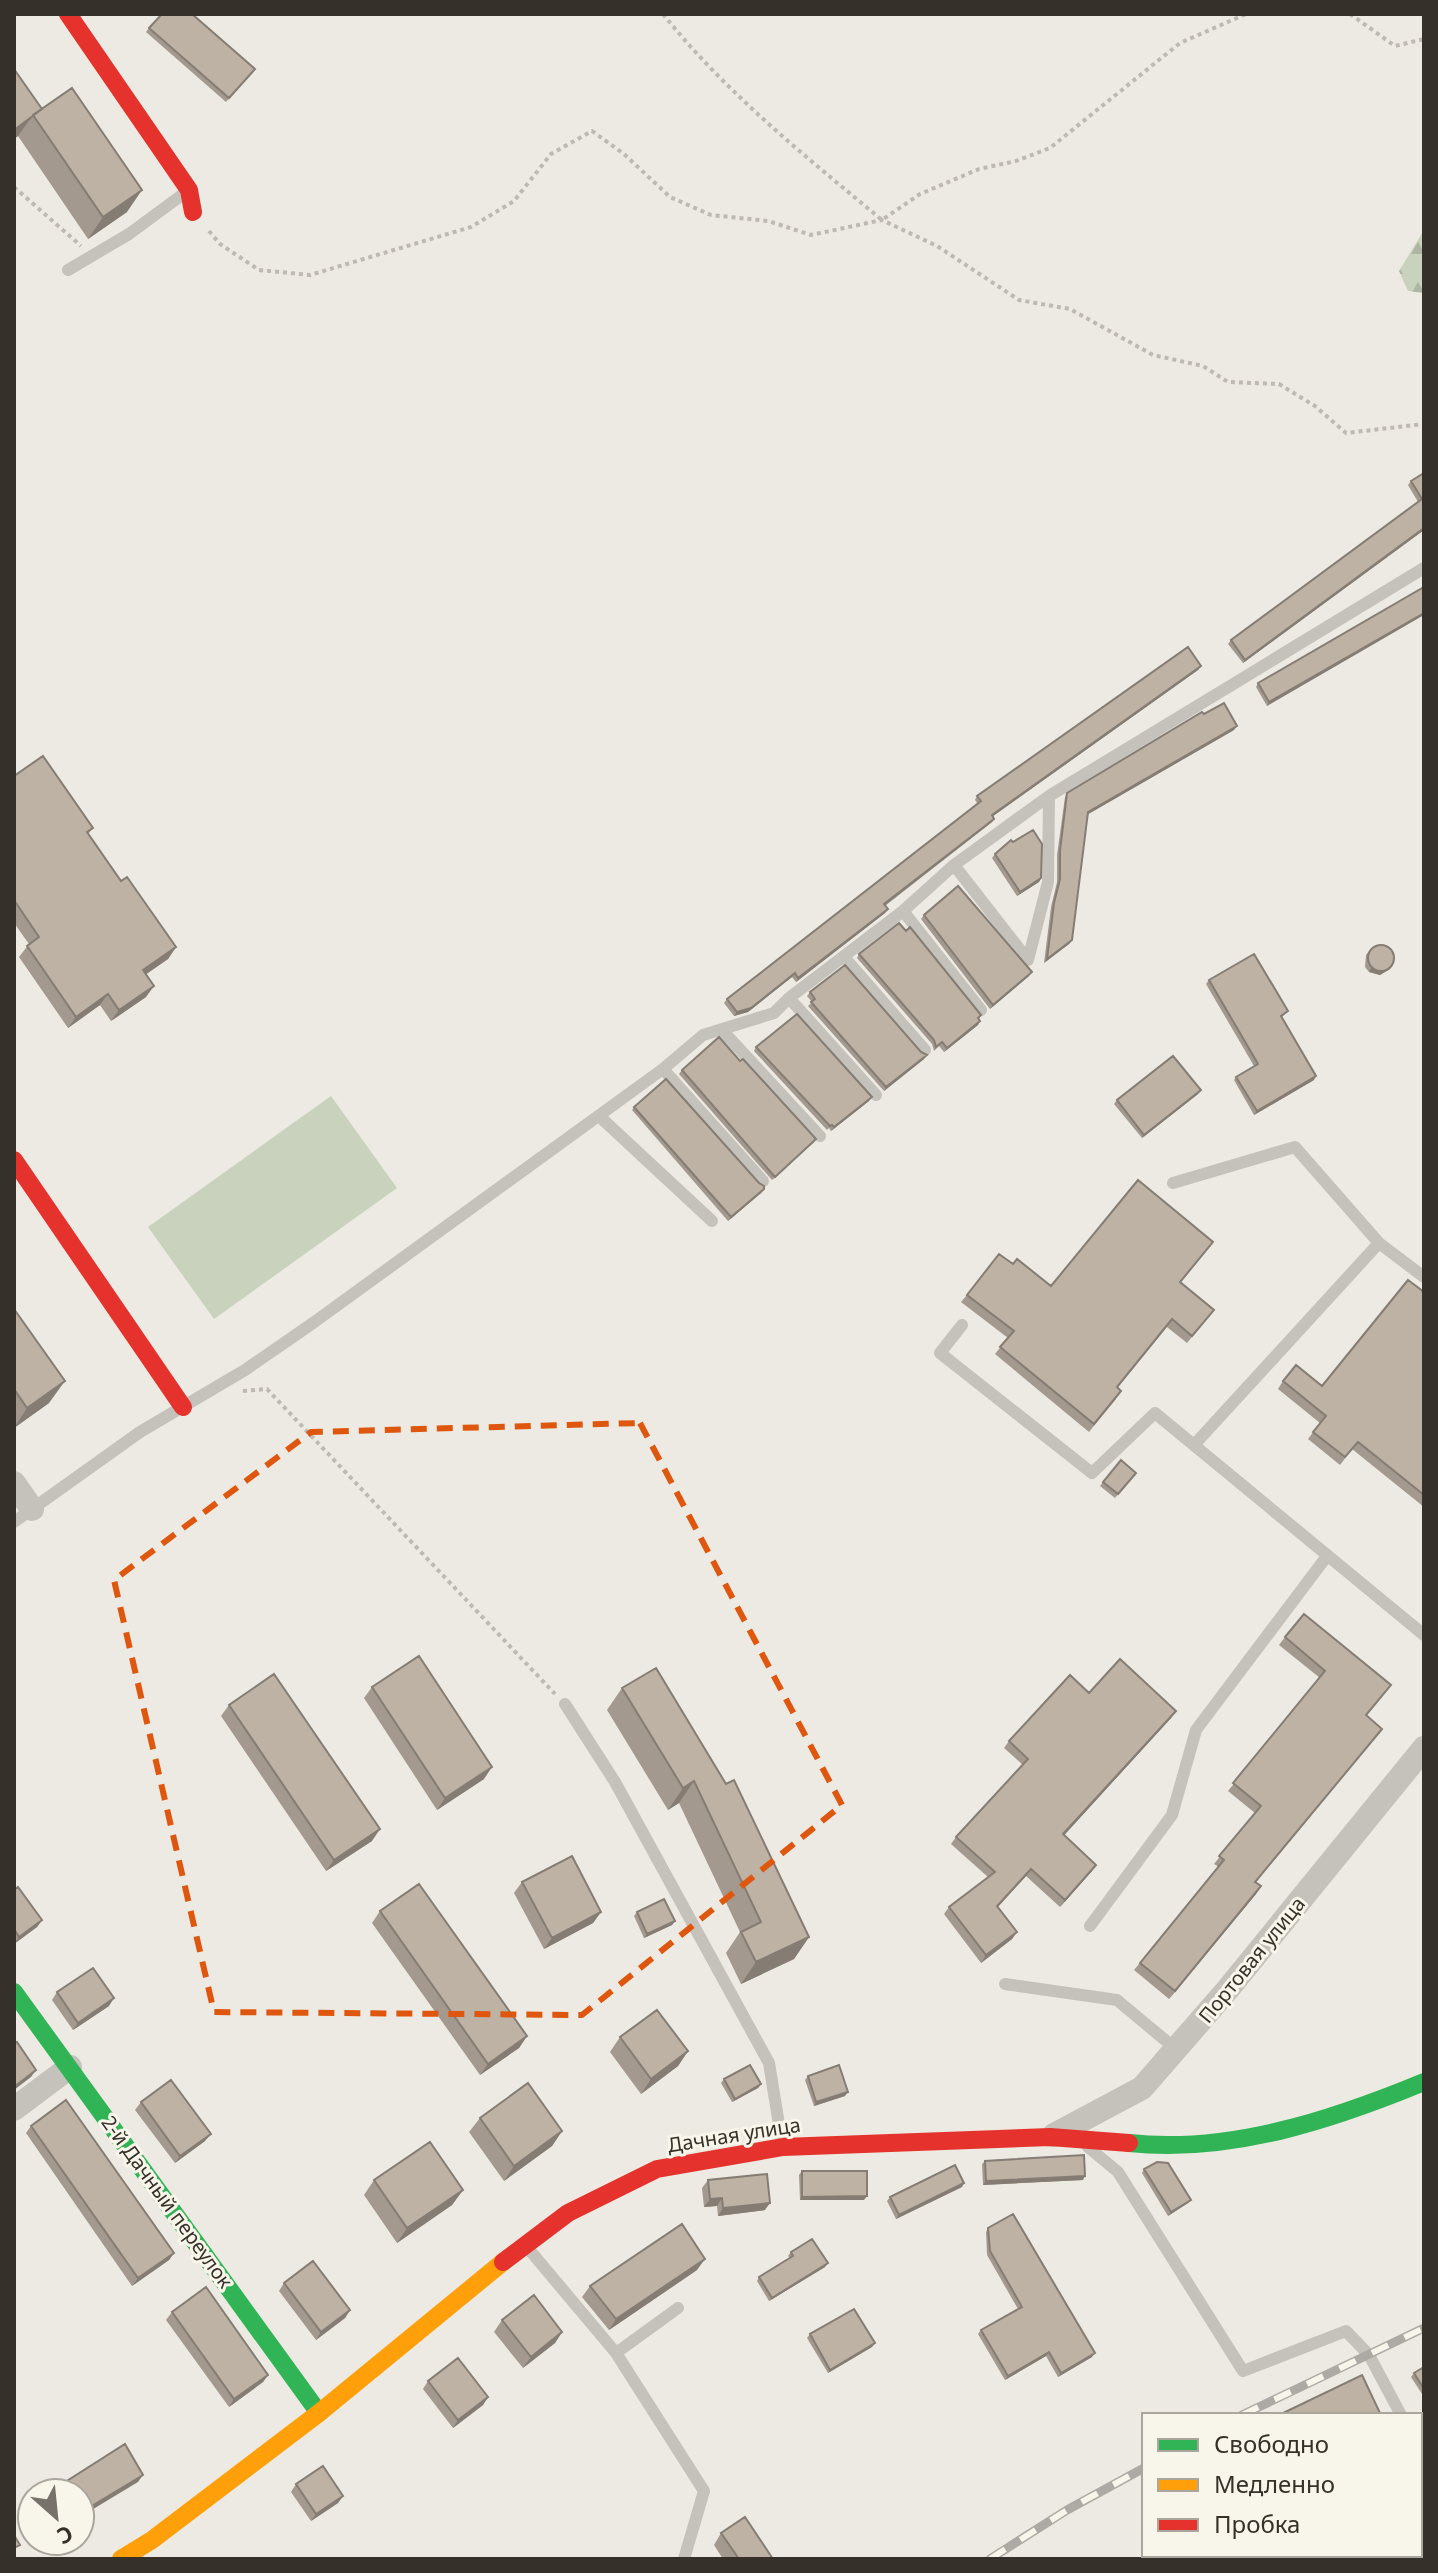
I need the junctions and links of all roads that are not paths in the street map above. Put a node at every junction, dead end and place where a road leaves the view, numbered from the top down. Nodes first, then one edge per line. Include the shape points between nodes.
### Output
1 (68, 14) edge
2 (189, 190) junction
3 (193, 212) road end
4 (68, 270) dead end
5 (1424, 568) edge
6 (1049, 796) junction
7 (954, 865) junction
8 (903, 911) junction
9 (844, 957) junction
10 (789, 998) junction
11 (981, 1010) edge
12 (722, 1030) junction
13 (925, 1050) edge
14 (663, 1069) junction
15 (876, 1095) dead end
16 (599, 1116) junction
17 (820, 1136) dead end
18 (14, 1160) edge
19 (763, 1181) edge
20 (1173, 1183) dead end
21 (712, 1221) dead end
22 (1379, 1243) junction
23 (1424, 1277) edge
24 (962, 1325) dead end
25 (183, 1407) junction
26 (1194, 1445) junction
27 (14, 1483) edge
28 (23, 1516) edge
29 (1327, 1556) junction
30 (1424, 1635) edge
31 (565, 1704) road end
32 (1424, 1748) edge
33 (1090, 1926) dead end
34 (1005, 1984) dead end
35 (14, 1992) edge
36 (1177, 2050) junction
37 (70, 2067) junction
38 (1424, 2082) edge
39 (1390, 2096) junction
40 (1424, 2097) edge
41 (14, 2109) edge
42 (1050, 2137) junction
43 (1076, 2137) junction
44 (783, 2147) junction
45 (525, 2244) junction
46 (678, 2308) dead end
47 (616, 2353) junction
48 (319, 2413) junction
49 (1400, 2413) edge
50 (121, 2559) edge
51 (684, 2559) edge

1 - 2 street
2 - 3 street
2 - 4 lane
5 - 6 lane
6 - 7 lane
6 - 7 lane via 1048,882 1028,960
7 - 8 lane
8 - 9 lane
8 - 11 lane
9 - 10 lane
9 - 13 lane
10 - 12 lane via 774,1013
10 - 15 lane
12 - 14 lane via 703,1035
12 - 17 lane
14 - 16 lane
14 - 19 lane
16 - 21 lane
16 - 25 lane via 313,1323
18 - 25 street
20 - 22 lane via 1295,1147
22 - 23 lane
22 - 26 lane
24 - 26 lane via 940,1353 1092,1473 1155,1413
25 - 28 lane
26 - 29 lane
27 - 28 street
29 - 30 lane
29 - 33 lane via 1196,1730 1172,1815
31 - 44 lane via 615,1782 769,2063
32 - 36 street, Портовая улица
34 - 36 lane via 1117,2000
35 - 37 street, 2-й Дачный переулок
36 - 42 street, Портовая улица via 1142,2088
37 - 41 street
37 - 48 street, 2-й Дачный переулок
38 - 39 street, Дачная улица
39 - 40 lane
39 - 43 street, Дачная улица via 1273,2133 1168,2147
42 - 43 street, Дачная улица
42 - 44 street, Дачная улица
43 - 49 lane via 1118,2172 1243,2371 1346,2331 1369,2355
44 - 45 street, Дачная улица via 657,2169 568,2213
45 - 47 lane
45 - 48 street, Дачная улица
46 - 47 lane
47 - 51 lane via 704,2491
48 - 50 street, Дачная улица

